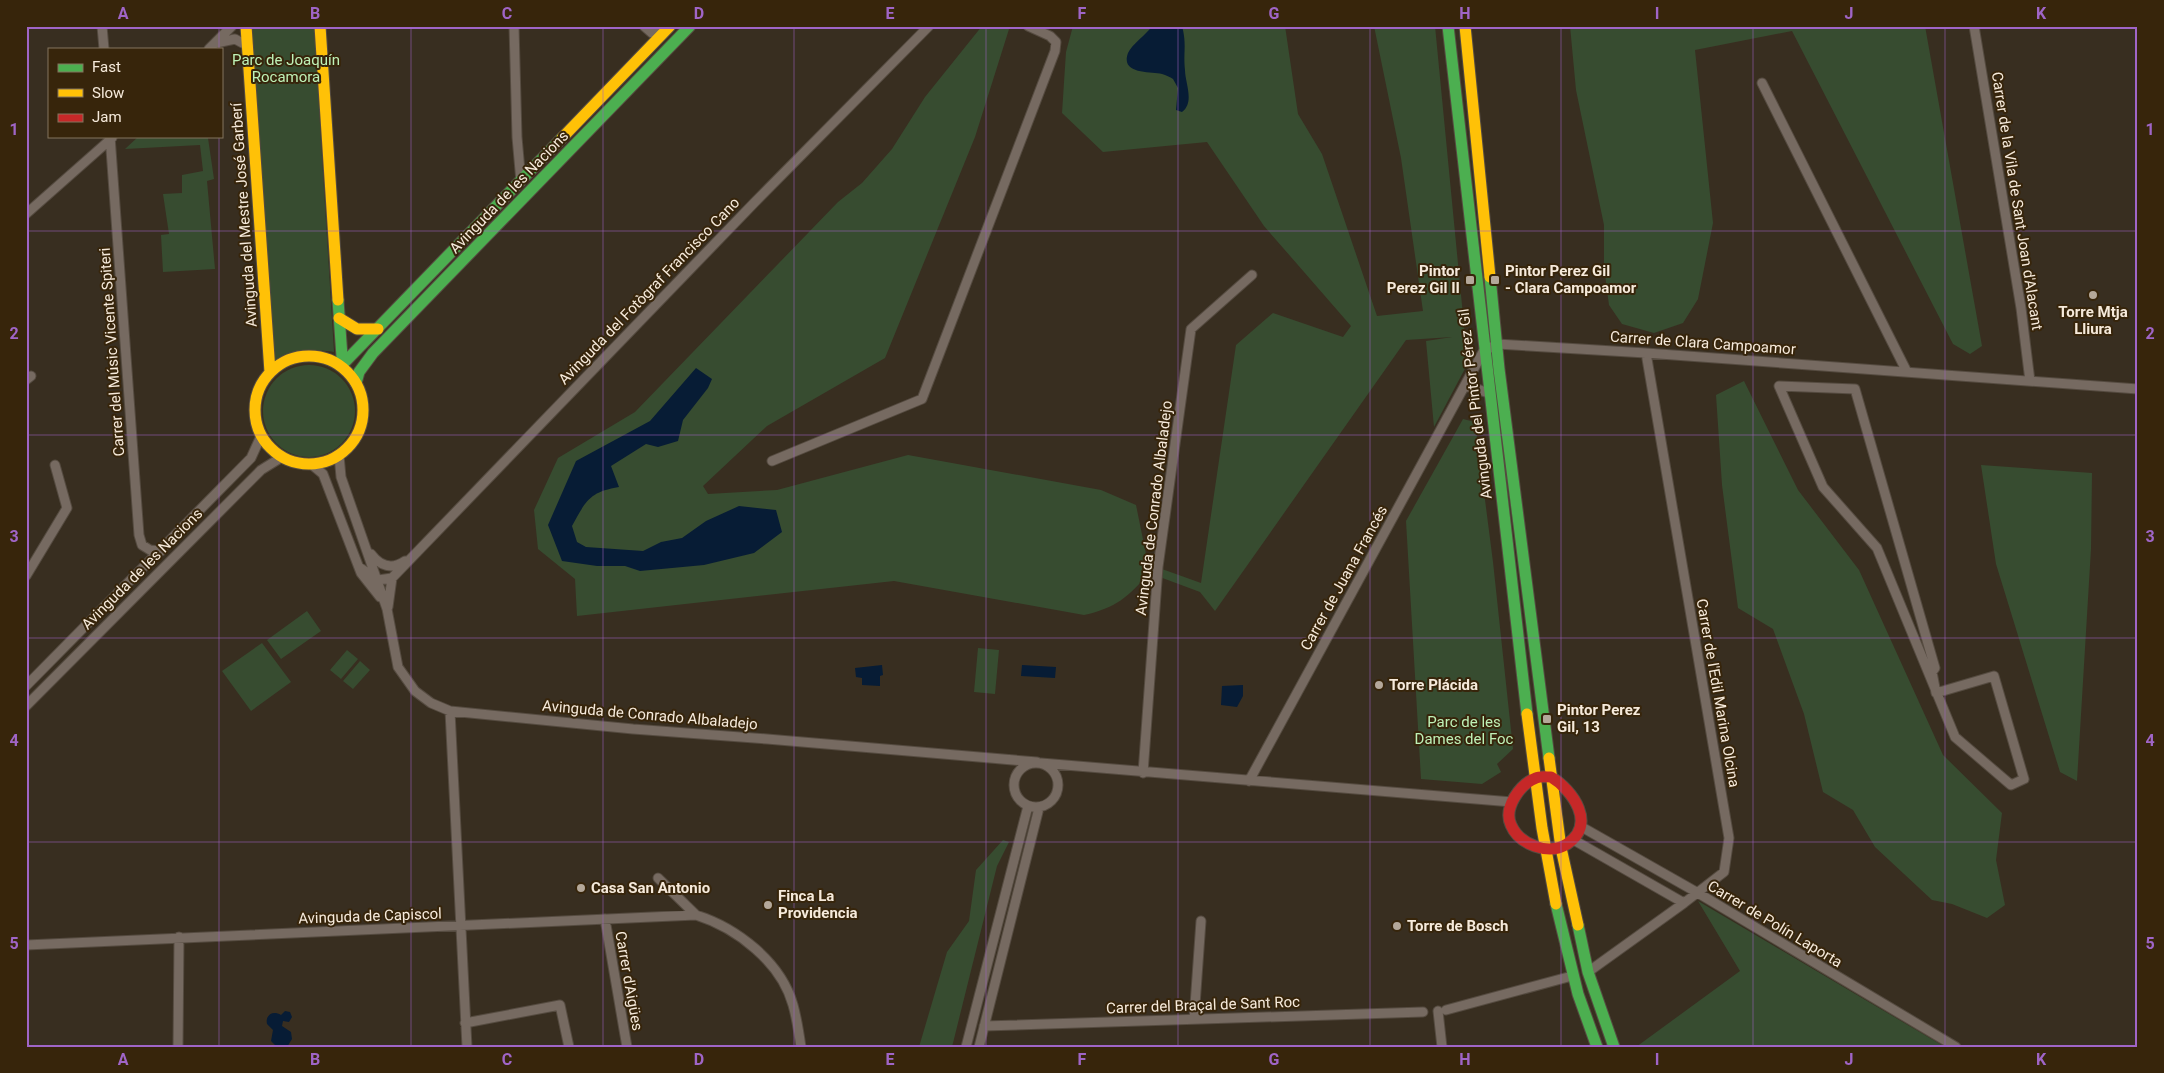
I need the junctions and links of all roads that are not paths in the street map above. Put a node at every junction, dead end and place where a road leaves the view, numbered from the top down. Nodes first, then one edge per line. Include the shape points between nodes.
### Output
1 (102, 26) edge
2 (232, 26) edge
3 (246, 26) edge
4 (320, 26) edge
5 (514, 26) edge
6 (644, 26) edge
7 (690, 26) edge
8 (929, 26) edge
9 (1028, 26) edge
10 (1448, 26) edge
11 (1465, 26) edge
12 (1974, 26) edge
13 (666, 30) edge
14 (213, 46) edge
15 (248, 46) junction
16 (104, 48) edge
17 (1762, 83) dead end
18 (110, 138) edge
19 (111, 138) edge
20 (521, 182) junction
21 (26, 214) edge
22 (1252, 274) dead end
23 (339, 318) junction
24 (378, 329) junction
25 (1497, 344) junction
26 (1483, 352) junction
27 (1646, 353) junction
28 (340, 366) junction
29 (270, 372) junction
30 (1907, 372) junction
31 (2030, 381) junction
32 (356, 383) junction
33 (1464, 387) junction
34 (2138, 389) edge
35 (1488, 392) junction
36 (261, 436) junction
37 (340, 455) junction
38 (282, 457) junction
39 (772, 461) dead end
40 (311, 464) junction
41 (55, 465) dead end
42 (367, 548) junction
43 (161, 551) junction
44 (409, 559) junction
45 (360, 570) junction
46 (26, 576) edge
47 (392, 578) junction
48 (378, 580) junction
49 (387, 609) junction
50 (26, 686) edge
51 (1936, 693) joint
52 (26, 706) edge
53 (450, 711) junction
54 (1007, 760) junction
55 (1039, 763) junction
56 (1069, 766) junction
57 (1143, 773) junction
58 (1552, 777) junction
59 (1536, 778) junction
60 (1014, 779) junction
61 (1058, 779) junction
62 (1249, 782) junction
63 (1512, 802) junction
64 (1028, 806) junction
65 (1039, 808) junction
66 (1580, 826) junction
67 (1572, 839) junction
68 (1561, 848) junction
69 (1546, 850) junction
70 (658, 878) dead end
71 (1698, 893) junction
72 (1684, 903) junction
73 (696, 915) junction
74 (605, 919) junction
75 (1201, 921) dead end
76 (460, 927) junction
77 (179, 937) junction
78 (26, 945) edge
79 (1588, 972) junction
80 (1572, 976) junction
81 (1424, 1012) dead end
82 (1194, 1019) junction
83 (465, 1023) junction
84 (984, 1026) junction
85 (178, 1047) edge
86 (467, 1047) edge
87 (569, 1047) edge
88 (627, 1047) edge
89 (801, 1047) edge
90 (966, 1047) edge
91 (979, 1047) edge
92 (1442, 1047) edge
93 (1596, 1047) edge
94 (1614, 1047) edge
95 (1956, 1047) edge

1 - 16 street
2 - 14 street
3 - 15 main road, Avinguda del Mestre José Garberí
4 - 23 main road
5 - 20 street
6 - 13 street via 652,33
7 - 32 main road, Avinguda de les Nacions via 373,353 359,372
8 - 44 street, Avinguda del Fotògraf Francisco Cano
9 - 39 street via 1050,36 1056,42 1055,51 922,399
10 - 26 main road, Avinguda del Pintor Pérez Gil
11 - 25 main road, Avinguda del Pintor Pérez Gil
12 - 31 street, Carrer de la Vila de Sant Joan d'Alacant
13 - 20 main road, Avinguda de les Nacions
14 - 15 street via 235,39
15 - 29 main road, Avinguda del Mestre José Garberí
17 - 30 street
18 - 21 street
19 - 43 street, Carrer del Músic Vicente Spiteri via 139,534 142,545
20 - 24 main road, Avinguda de les Nacions
22 - 57 street, Avinguda de Conrado Albaladejo via 1191,329 1158,567
23 - 24 main road via 357,331
23 - 28 main road
24 - 28 main road, Avinguda de les Nacions
25 - 26 street
25 - 27 street, Carrer de Clara Campoamor
25 - 58 main road, Avinguda del Pintor Pérez Gil
26 - 33 street, Carrer de Juana Francés
26 - 35 main road, Avinguda del Pintor Pérez Gil
27 - 30 street, Carrer de Clara Campoamor
27 - 71 street, Carrer de l'Edil Marina Olcina via 1729,838 1724,872
28 - 29 main road via 317,356 298,356 282,362
28 - 32 main road
29 - 36 main road via 257,394 254,412
30 - 31 street, Carrer de Clara Campoamor
31 - 34 street, Carrer de Clara Campoamor
32 - 37 main road via 363,400 360,428
33 - 35 street
33 - 62 street, Carrer de Juana Francés
35 - 59 main road, Avinguda del Pintor Pérez Gil
36 - 38 main road
36 - 43 street, Avinguda de les Nacions via 251,458
37 - 40 main road
37 - 42 street via 341,477
38 - 40 main road via 292,462
38 - 52 street, Avinguda de les Nacions via 260,471
40 - 45 street via 323,474
41 - 46 street via 67,508
42 - 44 street via 377,562 387,566 398,566
42 - 48 street
43 - 50 street, Avinguda de les Nacions
44 - 47 street, Avinguda del Fotògraf Francisco Cano
45 - 48 street
45 - 49 street
47 - 48 street
47 - 49 street
48 - 49 street
49 - 53 street via 398,667 415,691
51 - 51 street via 1994,676 2024,779 2011,785 1954,738 1877,548 1823,487 1779,386 1855,389 1935,668 1932,672
53 - 54 street, Avinguda de Conrado Albaladejo
53 - 76 street
54 - 55 street, Avinguda de Conrado Albaladejo
54 - 60 street
55 - 56 street, Avinguda de Conrado Albaladejo
55 - 60 street via 1024,766
55 - 61 street via 1053,770
56 - 57 street, Avinguda de Conrado Albaladejo
56 - 61 street via 1062,770
57 - 62 street, Avinguda de Conrado Albaladejo
58 - 59 main road
58 - 66 main road via 1569,788 1579,801
58 - 68 main road, Avinguda del Pintor Pérez Gil
59 - 63 main road via 1520,789
59 - 69 main road, Avinguda del Pintor Pérez Gil
60 - 64 street via 1016,794
61 - 65 street via 1058,790 1053,800
62 - 63 street, Avinguda de Conrado Albaladejo
63 - 69 main road via 1511,824 1532,845
64 - 65 street
64 - 90 street
65 - 84 street
66 - 67 main road
66 - 71 street, Carrer de Polín Laporta
67 - 68 main road
67 - 72 street
68 - 69 main road
68 - 79 main road, Avinguda del Pintor Pérez Gil
69 - 80 main road, Avinguda del Pintor Pérez Gil
70 - 73 street
71 - 72 street, Carrer de l'Edil Marina Olcina
71 - 95 street, Carrer de Polín Laporta
72 - 79 street, Carrer de l'Edil Marina Olcina
73 - 74 street, Avinguda de Capiscol
73 - 89 street, Avinguda de Capiscol via 713,920 750,945 775,968 793,1004
74 - 76 street, Avinguda de Capiscol
74 - 88 street, Carrer d'Aigües
75 - 82 street
76 - 77 street, Avinguda de Capiscol
76 - 83 street
77 - 78 street, Avinguda de Capiscol
77 - 85 street
79 - 94 main road, Avinguda del Pintor Pérez Gil
80 - 92 street via 1442,1010
80 - 93 main road, Avinguda del Pintor Pérez Gil
81 - 82 street, Carrer del Braçal de Sant Roc
82 - 84 street, Carrer del Braçal de Sant Roc
83 - 86 street
83 - 87 street via 560,1005
84 - 91 street

